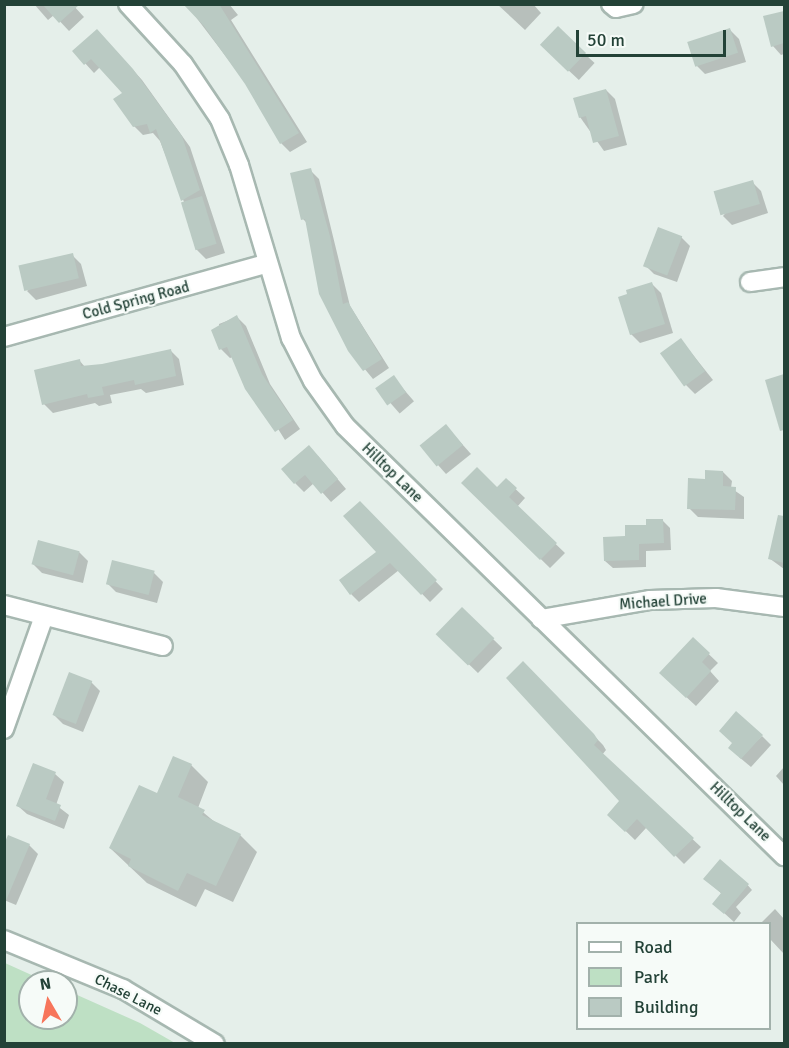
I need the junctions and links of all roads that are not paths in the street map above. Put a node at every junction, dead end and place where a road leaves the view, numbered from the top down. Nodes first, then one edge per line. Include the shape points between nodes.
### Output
1 (128, 4) edge
2 (634, 4) edge
3 (613, 6) edge
4 (266, 264) junction
5 (784, 277) edge
6 (750, 282) dead end
7 (4, 336) edge
8 (4, 605) edge
9 (784, 607) edge
10 (45, 616) junction
11 (541, 619) junction
12 (163, 646) dead end
13 (4, 729) edge
14 (784, 856) edge
15 (4, 940) edge
16 (215, 1044) edge

1 - 4 street, Hilltop Lane via 183,64 220,119 239,165
2 - 3 street
4 - 7 street, Cold Spring Road
4 - 11 street, Hilltop Lane via 291,338 345,426
5 - 6 street
8 - 10 street
9 - 11 street, Michael Drive via 716,598 650,600
10 - 12 street
10 - 13 street
11 - 14 street, Hilltop Lane
15 - 16 street, Chase Lane via 123,989

